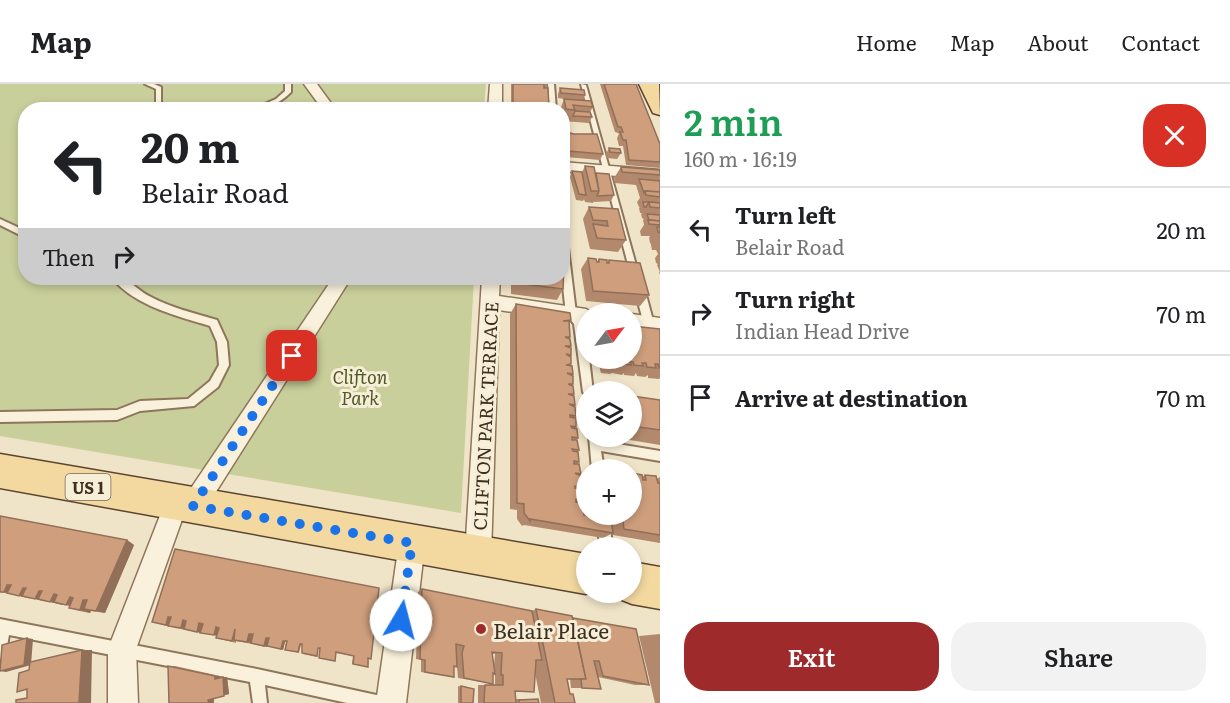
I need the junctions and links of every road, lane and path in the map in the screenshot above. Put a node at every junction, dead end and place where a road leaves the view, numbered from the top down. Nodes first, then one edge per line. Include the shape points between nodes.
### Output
1 (148, 84) edge
2 (288, 84) edge
3 (310, 84) edge
4 (496, 84) edge
5 (551, 84) edge
6 (649, 84) edge
7 (583, 85) edge
8 (158, 102) edge
9 (273, 102) edge
10 (324, 102) edge
11 (495, 102) edge
12 (552, 102) edge
13 (660, 109) edge
14 (570, 167) edge
15 (606, 170) junction
16 (660, 175) edge
17 (0, 222) edge
18 (18, 231) edge
19 (570, 271) edge
20 (126, 285) edge
21 (337, 285) edge
22 (491, 285) edge
23 (490, 302) junction
24 (577, 303) edge
25 (576, 315) edge
26 (648, 326) edge
27 (0, 417) edge
28 (621, 447) edge
29 (660, 456) edge
30 (0, 471) edge
31 (185, 505) junction
32 (412, 543) junction
33 (478, 555) junction
34 (576, 572) edge
35 (642, 585) edge
36 (660, 588) edge
37 (2, 627) edge
38 (122, 649) junction
39 (0, 652) edge
40 (257, 676) junction
41 (123, 703) edge
42 (260, 703) edge
43 (381, 703) edge
44 (391, 703) edge

1 - 8 lane via 159,88
2 - 9 lane via 288,92
3 - 10 street
4 - 11 street
5 - 12 lane
6 - 13 main road
7 - 15 lane
14 - 15 street
15 - 16 street
15 - 26 lane
17 - 18 lane
19 - 24 lane
20 - 27 lane via 173,311 214,323 222,342 224,365 214,384 190,403 140,406 117,415
21 - 31 street
22 - 23 street, CLIFTON PARK TERRACE
23 - 25 street
23 - 33 street, CLIFTON PARK TERRACE
28 - 29 lane
30 - 31 main road, US 1
31 - 32 main road, US 1
31 - 38 street
32 - 33 main road, US 1
32 - 44 street
33 - 34 main road, US 1
35 - 36 main road
37 - 38 lane
37 - 39 lane
38 - 40 lane
38 - 41 street
40 - 42 lane
40 - 43 lane

